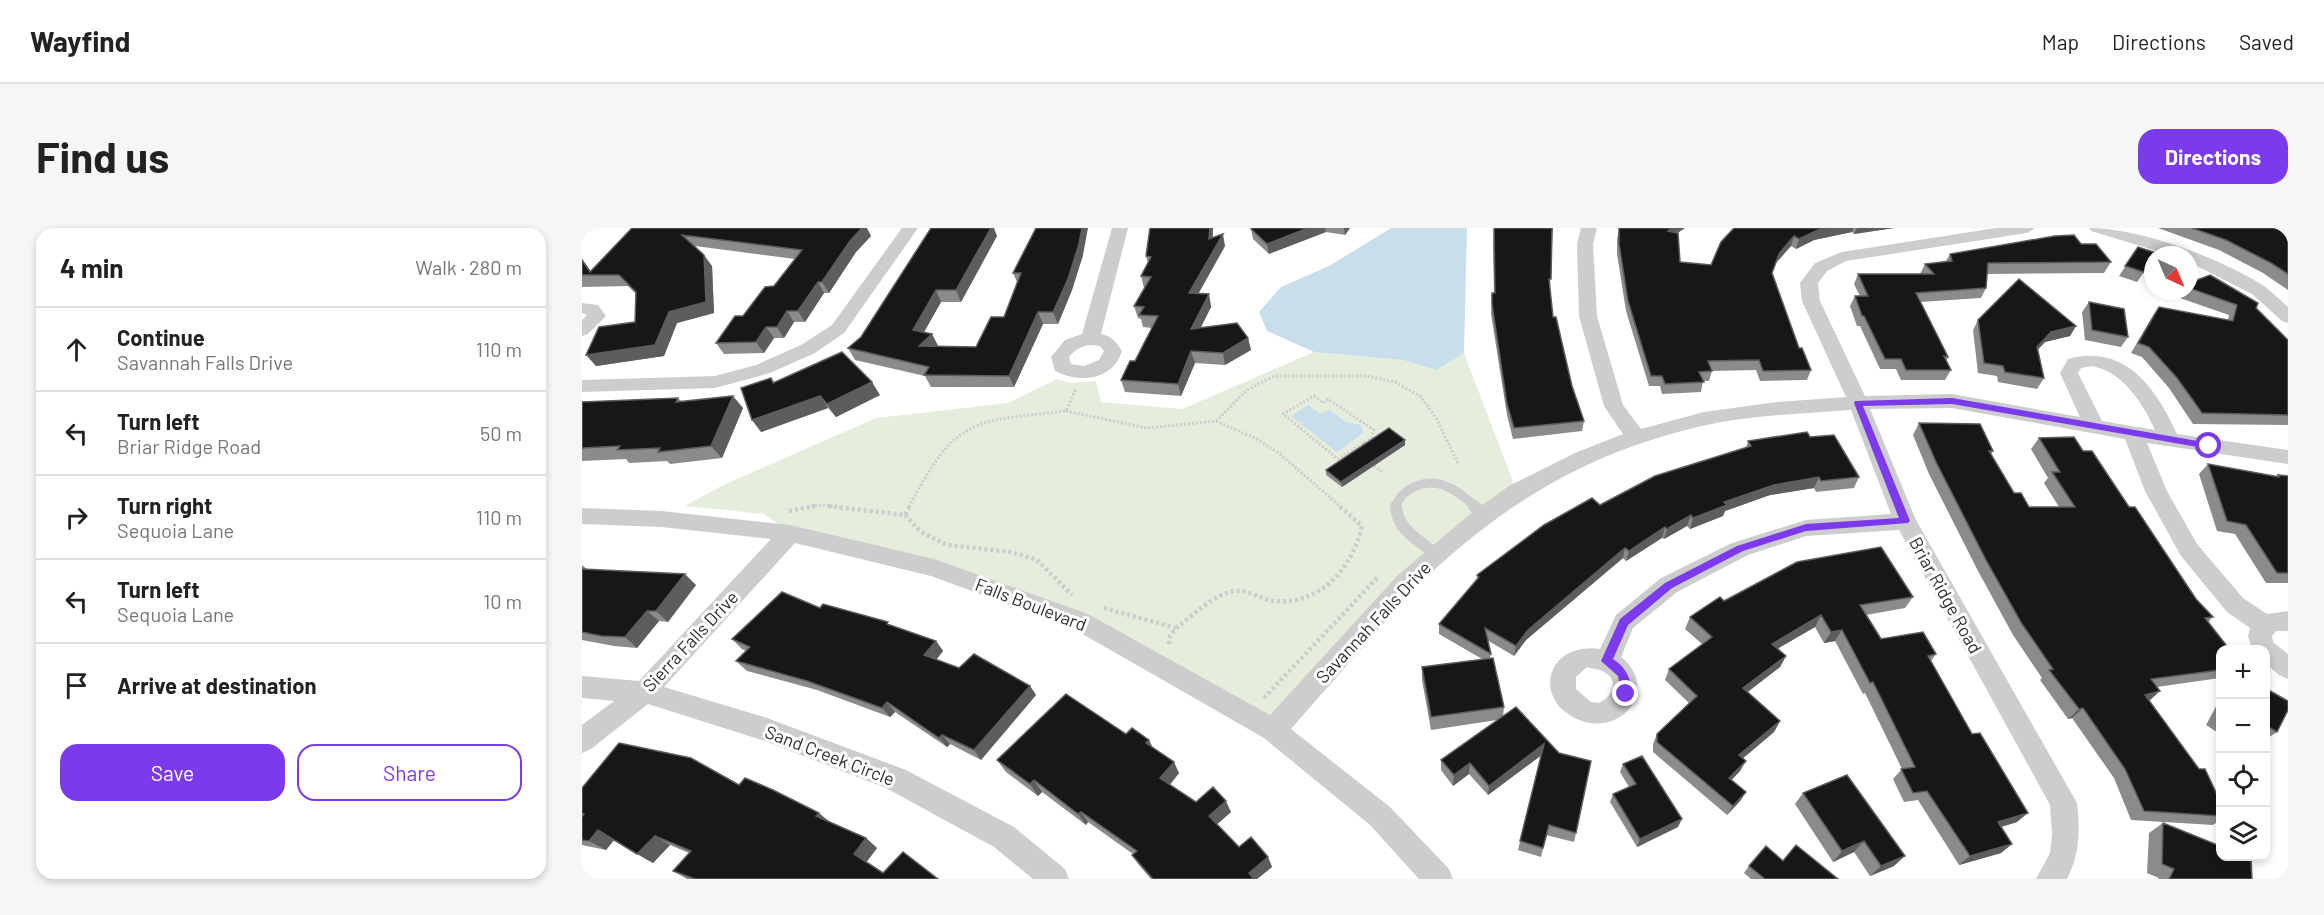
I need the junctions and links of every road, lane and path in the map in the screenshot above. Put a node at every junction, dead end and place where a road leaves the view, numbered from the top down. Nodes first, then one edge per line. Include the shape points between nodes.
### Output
1 (910, 228) edge
2 (1120, 228) edge
3 (1589, 228) edge
4 (2027, 228) edge
5 (2097, 228) edge
6 (2158, 246) edge
7 (2198, 260) edge
8 (582, 308) edge
9 (2288, 317) edge
10 (582, 330) edge
11 (1090, 339) dead end
12 (1078, 383) dead end
13 (582, 386) edge
14 (1858, 403) junction
15 (1066, 411) junction
16 (1216, 421) junction
17 (2094, 426) junction
18 (2133, 433) junction
19 (1636, 437) junction
20 (2170, 440) junction
21 (1363, 443) junction
22 (1375, 452) edge
23 (1345, 455) junction
24 (2288, 457) edge
25 (1366, 458) edge
26 (1351, 459) edge
27 (1458, 464) dead end
28 (1382, 472) dead end
29 (1485, 515) junction
30 (582, 516) edge
31 (1905, 521) junction
32 (788, 522) junction
33 (1437, 555) junction
34 (2276, 623) edge
35 (1176, 628) dead end
36 (2263, 645) edge
37 (2270, 654) edge
38 (1607, 661) dead end
39 (2288, 668) edge
40 (582, 687) edge
41 (644, 692) junction
42 (1273, 730) junction
43 (582, 741) edge
44 (1055, 879) edge
45 (1438, 879) edge
46 (2050, 879) edge

1 - 13 street via 838,329 808,349 763,369 715,382
2 - 11 street
3 - 19 street via 1585,244 1588,316 1614,405
4 - 14 street, Briar Ridge Road via 1842,257 1821,267 1809,283 1811,301
5 - 6 street
7 - 9 street via 2258,290
8 - 10 street via 592,309 597,316
12 - 15 path
14 - 17 street, Savannah Falls Drive via 1952,401
14 - 19 street, Savannah Falls Drive via 1704,419
14 - 31 street, Briar Ridge Road
15 - 16 path via 1139,428
15 - 32 path via 992,420 965,431 940,454 904,515 820,505
16 - 27 path via 1248,388 1268,378 1287,374 1357,374 1391,381 1422,398
16 - 35 path via 1260,440 1280,454 1362,526 1360,543 1329,586 1310,596 1290,602 1234,591
17 - 18 street, Savannah Falls Drive
17 - 20 street via 2069,373 2075,363 2087,359 2105,361 2125,371 2161,419
18 - 20 street, Savannah Falls Drive
18 - 34 street via 2156,491 2189,550 2235,605
19 - 29 street, Savannah Falls Drive via 1582,458 1517,492
20 - 24 street, Savannah Falls Drive
21 - 22 path
21 - 23 path
21 - 23 path via 1372,438 1374,430 1328,399 1323,403 1314,396 1283,414 1338,459
23 - 26 path
25 - 28 path
29 - 33 street, Savannah Falls Drive
29 - 33 lane via 1444,485 1429,483 1406,490 1398,497 1395,510 1402,526
30 - 32 street, Falls Boulevard
31 - 38 street via 1806,528 1740,549 1669,585 1624,622
31 - 46 street, Briar Ridge Road via 2062,803 2067,842 2058,871
32 - 41 street, Sierra Falls Drive
32 - 42 street, Falls Boulevard via 934,568 1080,621
33 - 42 street, Savannah Falls Drive via 1405,583
34 - 36 street via 2260,629
37 - 39 street
40 - 41 street, Sand Creek Circle
41 - 43 street, Sierra Falls Drive
41 - 44 street, Sand Creek Circle via 767,730 896,779 1004,837
42 - 45 street, Falls Boulevard via 1380,816

